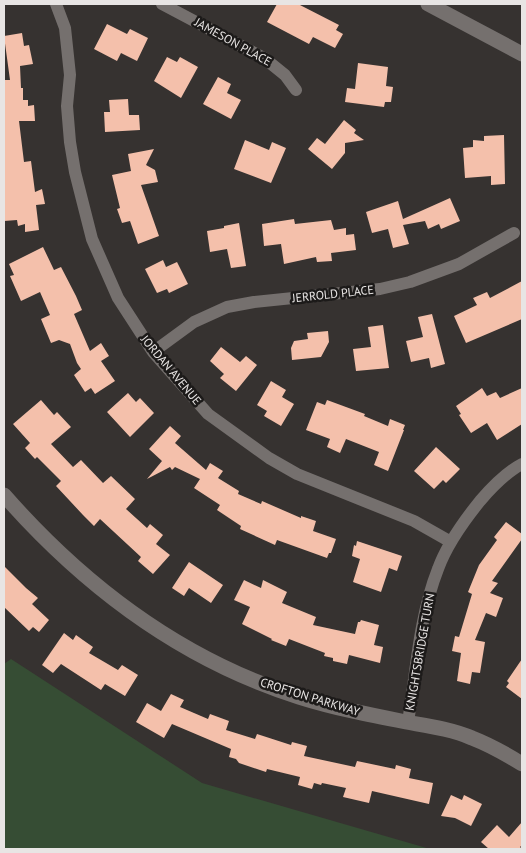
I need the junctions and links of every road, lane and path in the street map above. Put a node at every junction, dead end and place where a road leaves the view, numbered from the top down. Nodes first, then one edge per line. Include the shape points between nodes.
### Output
1 (56, 4) edge
2 (162, 4) edge
3 (428, 4) edge
4 (522, 54) edge
5 (296, 90) dead end
6 (514, 233) dead end
7 (153, 352) junction
8 (522, 464) edge
9 (4, 495) edge
10 (451, 542) junction
11 (408, 722) junction
12 (522, 764) edge

1 - 7 street, JORDAN AVENUE via 65,28 69,67 67,106 70,142 92,239 118,298
2 - 5 street, JAMESON PLACE via 264,58 280,70
3 - 4 street
6 - 7 street, JERROLD PLACE via 459,264 410,282 380,289 227,306 194,322
7 - 10 street, JORDAN AVENUE via 208,414 269,458 297,474 414,521
8 - 10 street, KNIGHTSBRIDGE TURN via 493,486
9 - 11 street, CROFTON PARKWAY via 33,528 113,600 202,656 299,697
10 - 11 street, KNIGHTSBRIDGE TURN via 430,594
11 - 12 street, CROFTON PARKWAY via 471,737

